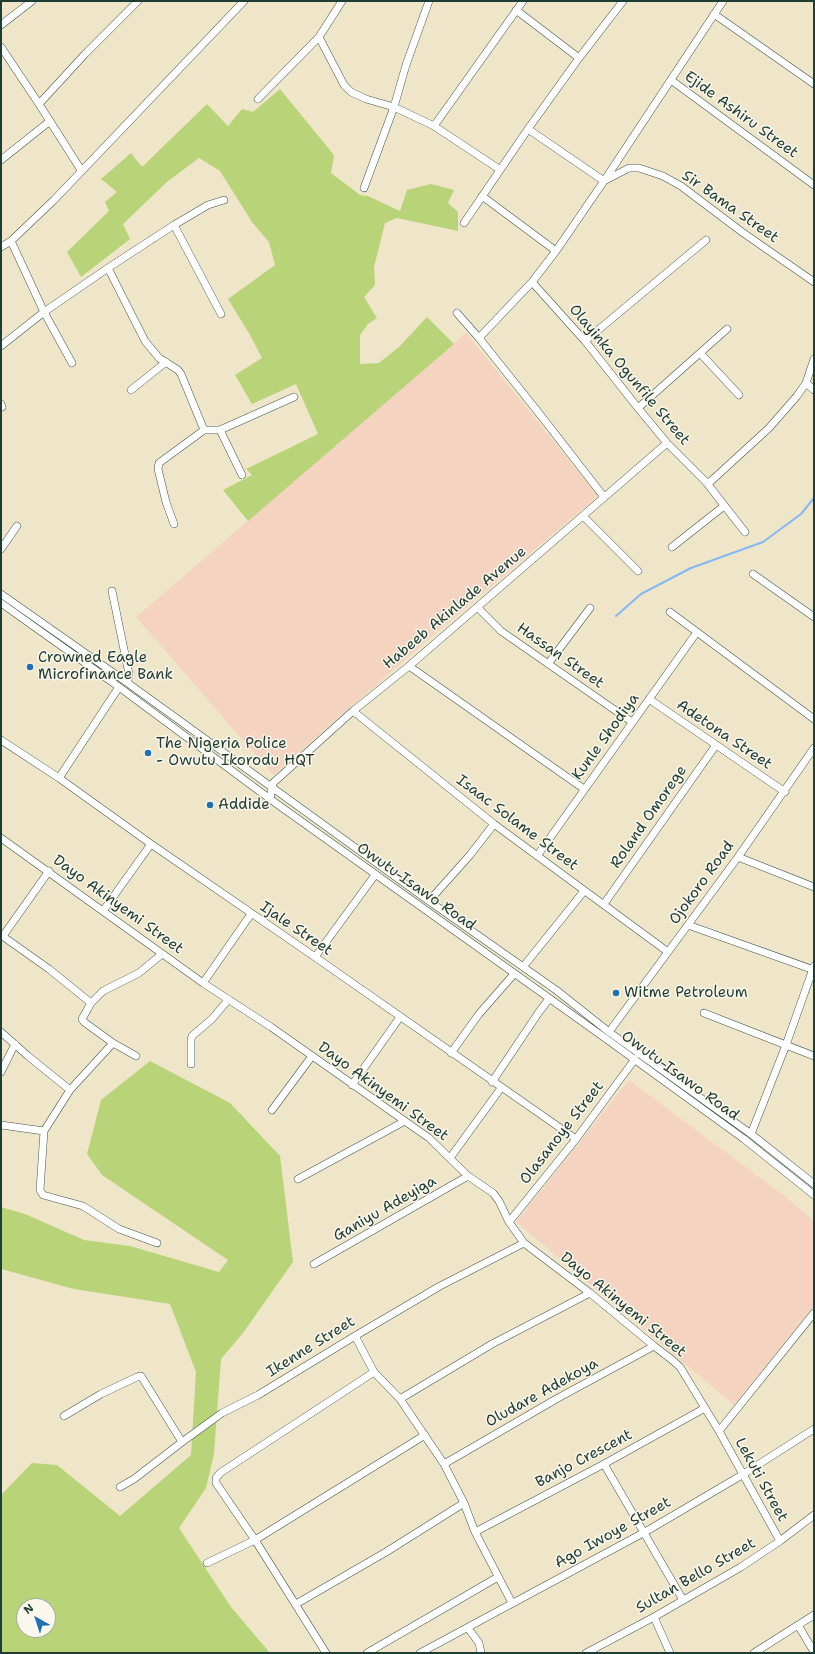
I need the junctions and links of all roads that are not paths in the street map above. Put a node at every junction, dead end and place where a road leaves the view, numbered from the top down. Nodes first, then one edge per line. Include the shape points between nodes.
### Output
1 (32, 1) edge
2 (138, 1) edge
3 (244, 1) edge
4 (342, 1) edge
5 (429, 1) edge
6 (523, 1) edge
7 (623, 1) edge
8 (723, 1) edge
9 (516, 10) junction
10 (714, 14) junction
11 (1, 25) edge
12 (318, 37) junction
13 (1, 47) edge
14 (4, 58) edge
15 (579, 58) junction
16 (671, 80) junction
17 (814, 84) edge
18 (258, 99) dead end
19 (40, 104) junction
20 (394, 107) junction
21 (50, 121) junction
22 (434, 126) junction
23 (528, 129) junction
24 (1, 160) edge
25 (499, 169) junction
26 (81, 170) junction
27 (604, 181) junction
28 (814, 185) edge
29 (364, 188) dead end
30 (482, 196) junction
31 (224, 200) dead end
32 (464, 223) dead end
33 (174, 225) junction
34 (706, 240) dead end
35 (11, 241) junction
36 (1, 247) edge
37 (556, 251) junction
38 (108, 268) junction
39 (532, 282) junction
40 (814, 282) edge
41 (44, 312) junction
42 (457, 313) dead end
43 (221, 314) dead end
44 (728, 329) dead end
45 (479, 338) junction
46 (585, 341) junction
47 (1, 346) edge
48 (700, 353) junction
49 (814, 359) edge
50 (166, 362) junction
51 (72, 363) dead end
52 (806, 383) junction
53 (131, 390) dead end
54 (814, 390) edge
55 (739, 395) dead end
56 (294, 397) dead end
57 (638, 408) junction
58 (204, 430) junction
59 (220, 430) junction
60 (667, 443) junction
61 (242, 475) dead end
62 (706, 482) junction
63 (604, 497) junction
64 (724, 506) junction
65 (583, 516) junction
66 (174, 524) dead end
67 (17, 526) dead end
68 (745, 532) dead end
69 (672, 547) dead end
70 (1, 549) edge
71 (638, 571) dead end
72 (753, 574) dead end
73 (112, 591) dead end
74 (1, 594) edge
75 (1, 603) edge
76 (477, 607) junction
77 (590, 608) dead end
78 (670, 612) dead end
79 (814, 617) edge
80 (697, 632) junction
81 (548, 664) junction
82 (409, 666) junction
83 (125, 681) junction
84 (119, 687) junction
85 (650, 699) junction
86 (353, 711) junction
87 (814, 719) edge
88 (632, 722) junction
89 (1, 740) edge
90 (716, 746) junction
91 (814, 748) edge
92 (58, 778) junction
93 (272, 788) junction
94 (584, 789) junction
95 (785, 792) junction
96 (270, 799) junction
97 (494, 824) junction
98 (1, 838) edge
99 (150, 844) junction
100 (536, 856) junction
101 (738, 856) junction
102 (49, 871) junction
103 (375, 875) junction
104 (814, 886) edge
105 (584, 891) junction
106 (429, 901) junction
107 (604, 904) junction
108 (103, 911) junction
109 (251, 914) junction
110 (688, 925) junction
111 (2, 936) edge
112 (668, 952) junction
113 (162, 954) junction
114 (315, 957) junction
115 (523, 967) junction
116 (814, 969) edge
117 (514, 974) junction
118 (203, 983) junction
119 (549, 999) junction
120 (228, 1000) junction
121 (91, 1003) junction
122 (704, 1013) dead end
123 (400, 1017) junction
124 (1, 1032) edge
125 (609, 1032) junction
126 (15, 1044) junction
127 (113, 1044) junction
128 (786, 1045) junction
129 (451, 1053) junction
130 (136, 1056) dead end
131 (312, 1056) junction
132 (814, 1056) edge
133 (635, 1059) junction
134 (191, 1064) dead end
135 (1, 1072) edge
136 (492, 1082) junction
137 (352, 1085) junction
138 (501, 1088) junction
139 (70, 1090) junction
140 (272, 1110) dead end
141 (405, 1121) junction
142 (1, 1125) edge
143 (44, 1131) junction
144 (751, 1134) junction
145 (576, 1139) junction
146 (450, 1158) junction
147 (468, 1176) junction
148 (298, 1179) dead end
149 (814, 1184) edge
150 (814, 1195) edge
151 (510, 1222) junction
152 (524, 1242) junction
153 (157, 1243) dead end
154 (314, 1264) dead end
155 (590, 1293) junction
156 (814, 1313) edge
157 (355, 1336) junction
158 (654, 1346) junction
159 (374, 1372) junction
160 (400, 1399) junction
161 (705, 1408) junction
162 (64, 1416) dead end
163 (814, 1429) edge
164 (719, 1431) junction
165 (424, 1435) junction
166 (182, 1442) junction
167 (444, 1464) junction
168 (604, 1464) junction
169 (742, 1475) junction
170 (120, 1487) dead end
171 (464, 1503) junction
172 (814, 1515) edge
173 (475, 1532) junction
174 (644, 1532) junction
175 (255, 1540) junction
176 (780, 1541) junction
177 (207, 1563) dead end
178 (498, 1577) junction
179 (683, 1600) junction
180 (512, 1603) junction
181 (296, 1604) junction
182 (814, 1615) edge
183 (654, 1617) junction
184 (798, 1625) junction
185 (468, 1628) junction
186 (814, 1652) edge
187 (326, 1653) edge
188 (367, 1653) edge
189 (420, 1653) edge
190 (481, 1653) edge
191 (586, 1653) edge
192 (670, 1653) edge
193 (754, 1653) edge

1 - 11 street
2 - 19 street
3 - 26 street
4 - 12 street
5 - 20 street
6 - 9 street
7 - 15 street
8 - 10 street
9 - 15 street
9 - 22 street
10 - 16 street
10 - 17 street
12 - 18 street
12 - 20 street via 344,85 351,92
13 - 14 street
14 - 19 street
15 - 23 street
16 - 27 street
16 - 28 street, Ejide Ashiru Street
19 - 21 street
20 - 22 street
20 - 29 street
21 - 24 street
21 - 26 street
22 - 25 street
23 - 25 street
23 - 27 street
25 - 30 street
26 - 35 street
27 - 37 street
27 - 40 street, Sir Bama Street via 630,168 639,168 663,176 681,186
30 - 32 street
30 - 37 street
31 - 33 street via 208,205
33 - 38 street
33 - 43 street
34 - 46 street
35 - 36 street
35 - 41 street
37 - 39 street
38 - 41 street
38 - 50 street via 145,340 159,358
39 - 45 street
39 - 46 street, Olayinka Ogunfile Street
41 - 47 street
41 - 51 street
42 - 45 street
44 - 48 street
45 - 63 street
46 - 57 street, Olayinka Ogunfile Street
48 - 55 street
48 - 57 street
49 - 52 street
50 - 53 street
50 - 58 street via 181,374
52 - 54 street
52 - 62 street via 769,428 710,482
56 - 59 street
57 - 60 street, Olayinka Ogunfile Street
58 - 59 street
58 - 66 street via 157,466
59 - 61 street
60 - 62 street, Olayinka Ogunfile Street
60 - 63 street, Habeeb Akinlade Avenue
62 - 64 street, Olayinka Ogunfile Street
63 - 65 street, Habeeb Akinlade Avenue
64 - 68 street, Olayinka Ogunfile Street
64 - 69 street
65 - 71 street
65 - 76 street, Habeeb Akinlade Avenue
67 - 70 street
72 - 79 street
73 - 83 street via 129,674 128,680
74 - 83 street, Owutu-Isawo Road
75 - 84 street, Owutu-Isawo Road
76 - 81 street, Hassan Street via 502,631
76 - 82 street, Habeeb Akinlade Avenue
77 - 81 street
78 - 80 street
80 - 85 street, Kunle Shodiya
80 - 87 street
81 - 88 street, Hassan Street
82 - 86 street, Habeeb Akinlade Avenue
82 - 94 street
83 - 93 street, Owutu-Isawo Road
84 - 92 street
84 - 96 street, Owutu-Isawo Road
85 - 88 street, Kunle Shodiya
85 - 90 street, Adetona Street
86 - 93 street, Habeeb Akinlade Avenue via 273,783
86 - 97 street, Isaac Solame Street
88 - 94 street, Kunle Shodiya
89 - 92 street, Ijale Street
90 - 95 street, Adetona Street
90 - 107 street, Roland Omorege
91 - 95 street, Ojokoro Road
92 - 99 street, Ijale Street
93 - 96 street, Habeeb Akinlade Avenue
93 - 106 street, Owutu-Isawo Road
94 - 100 street, Kunle Shodiya
95 - 101 street, Ojokoro Road
96 - 103 street, Owutu-Isawo Road
97 - 100 street, Isaac Solame Street
97 - 106 street
98 - 102 street, Dayo Akinyemi Street
99 - 108 street
99 - 109 street, Ijale Street
100 - 105 street, Isaac Solame Street
101 - 104 street
101 - 110 street, Ojokoro Road
102 - 108 street, Dayo Akinyemi Street
102 - 111 street
103 - 114 street
103 - 117 street, Owutu-Isawo Road
105 - 107 street, Isaac Solame Street
105 - 115 street
106 - 115 street, Owutu-Isawo Road
107 - 112 street, Isaac Solame Street
108 - 113 street, Dayo Akinyemi Street
109 - 114 street, Ijale Street
109 - 118 street
110 - 112 street, Ojokoro Road
110 - 116 street
111 - 121 street
112 - 125 street, Ojokoro Road
113 - 118 street, Dayo Akinyemi Street
113 - 121 street via 138,973 103,991
114 - 123 street, Ijale Street
115 - 125 street, Owutu-Isawo Road
116 - 128 street
117 - 119 street, Owutu-Isawo Road
117 - 129 street via 479,1014
118 - 120 street, Dayo Akinyemi Street
119 - 133 street, Owutu-Isawo Road
119 - 136 street
120 - 131 street, Dayo Akinyemi Street
120 - 134 street via 212,1019 192,1036
121 - 127 street via 82,1019
122 - 128 street
123 - 129 street, Ijale Street
123 - 137 street
124 - 126 street
125 - 144 street, Owutu-Isawo Road
126 - 135 street
126 - 139 street
127 - 130 street
127 - 139 street
128 - 132 street
128 - 144 street
129 - 136 street, Ijale Street
131 - 137 street, Dayo Akinyemi Street
131 - 140 street
133 - 145 street, Olasanoye Street
133 - 150 street, Owutu-Isawo Road via 744,1139
136 - 138 street, Ijale Street
137 - 141 street, Dayo Akinyemi Street
138 - 145 street, Ijale Street
138 - 146 street
139 - 143 street
141 - 146 street, Dayo Akinyemi Street via 435,1143
141 - 148 street
142 - 143 street
143 - 153 street via 40,1190 43,1195 83,1206 119,1229
144 - 149 street, Owutu-Isawo Road
145 - 151 street, Olasanoye Street
146 - 147 street, Dayo Akinyemi Street
147 - 151 street, Dayo Akinyemi Street via 493,1193
147 - 154 street, Ganiyu Adeyiga
151 - 152 street, Dayo Akinyemi Street
152 - 155 street, Dayo Akinyemi Street
152 - 157 street, Ikenne Street via 440,1286
155 - 158 street, Dayo Akinyemi Street
155 - 160 street via 492,1344
156 - 164 street
157 - 159 street
157 - 166 street, Ikenne Street via 298,1372 222,1413
158 - 161 street, Dayo Akinyemi Street via 680,1367
158 - 167 street, Oludare Adekoya
159 - 160 street
159 - 175 street via 216,1478 216,1483
160 - 165 street
161 - 164 street, Dayo Akinyemi Street
161 - 168 street, Banjo Crescent
162 - 166 street via 101,1394 141,1376
163 - 169 street, Ago Iwoye Street
164 - 169 street, Lekuti Street
165 - 167 street
165 - 175 street
166 - 170 street, Ikenne Street
167 - 171 street
168 - 173 street, Banjo Crescent
168 - 174 street
169 - 174 street, Ago Iwoye Street
169 - 176 street, Lekuti Street
171 - 173 street
171 - 181 street
172 - 176 street, Sultan Bello Street
173 - 178 street
174 - 179 street
174 - 180 street, Ago Iwoye Street
175 - 177 street
175 - 181 street
176 - 179 street, Sultan Bello Street
178 - 180 street
178 - 188 street
179 - 183 street, Sultan Bello Street
180 - 185 street, Ago Iwoye Street
181 - 187 street
182 - 184 street
183 - 191 street, Sultan Bello Street
183 - 192 street
184 - 186 street
184 - 193 street
185 - 189 street, Ago Iwoye Street
185 - 190 street via 479,1644

